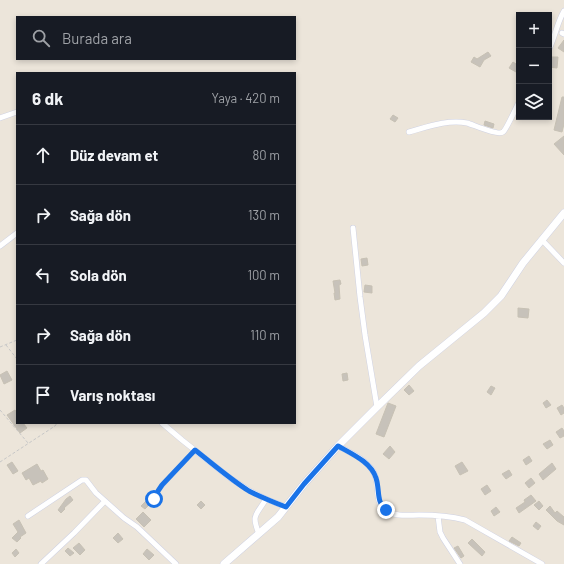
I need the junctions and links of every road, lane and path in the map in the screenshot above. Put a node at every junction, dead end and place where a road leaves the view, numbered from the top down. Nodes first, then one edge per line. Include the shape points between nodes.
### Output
1 (564, 11) edge
2 (549, 48) edge
3 (516, 108) edge
4 (16, 112) edge
5 (0, 118) edge
6 (409, 132) dead end
7 (564, 213) edge
8 (353, 228) dead end
9 (16, 234) edge
10 (542, 240) junction
11 (0, 246) edge
12 (564, 263) edge
13 (16, 340) edge
14 (5, 345) junction
15 (0, 347) edge
16 (16, 358) edge
17 (377, 407) junction
18 (0, 410) edge
19 (56, 424) edge
20 (163, 424) edge
21 (28, 444) junction
22 (338, 446) junction
23 (195, 450) junction
24 (0, 462) edge
25 (266, 499) junction
26 (105, 501) junction
27 (154, 505) dead end
28 (286, 507) junction
29 (28, 516) dead end
30 (438, 516) junction
31 (259, 534) junction
32 (41, 564) edge
33 (176, 564) edge
34 (224, 564) edge
35 (460, 564) edge
36 (542, 564) edge

1 - 2 street via 559,18
3 - 6 street via 500,133 460,122
4 - 5 street
7 - 10 street
8 - 17 street via 364,335
9 - 11 street
10 - 12 street
10 - 17 street via 484,313 420,366
13 - 14 path
14 - 15 path
14 - 16 path
17 - 22 street
18 - 21 path
19 - 21 path
20 - 23 street
21 - 24 path
22 - 28 street
22 - 30 street via 355,455 373,471 378,498 386,510 394,514
23 - 25 street via 230,478
23 - 27 lane via 158,491
25 - 28 street
25 - 31 street via 255,516
26 - 29 street via 84,480
26 - 32 street
26 - 33 street
28 - 31 street
30 - 35 street via 440,532
30 - 36 street via 465,520
31 - 34 street

